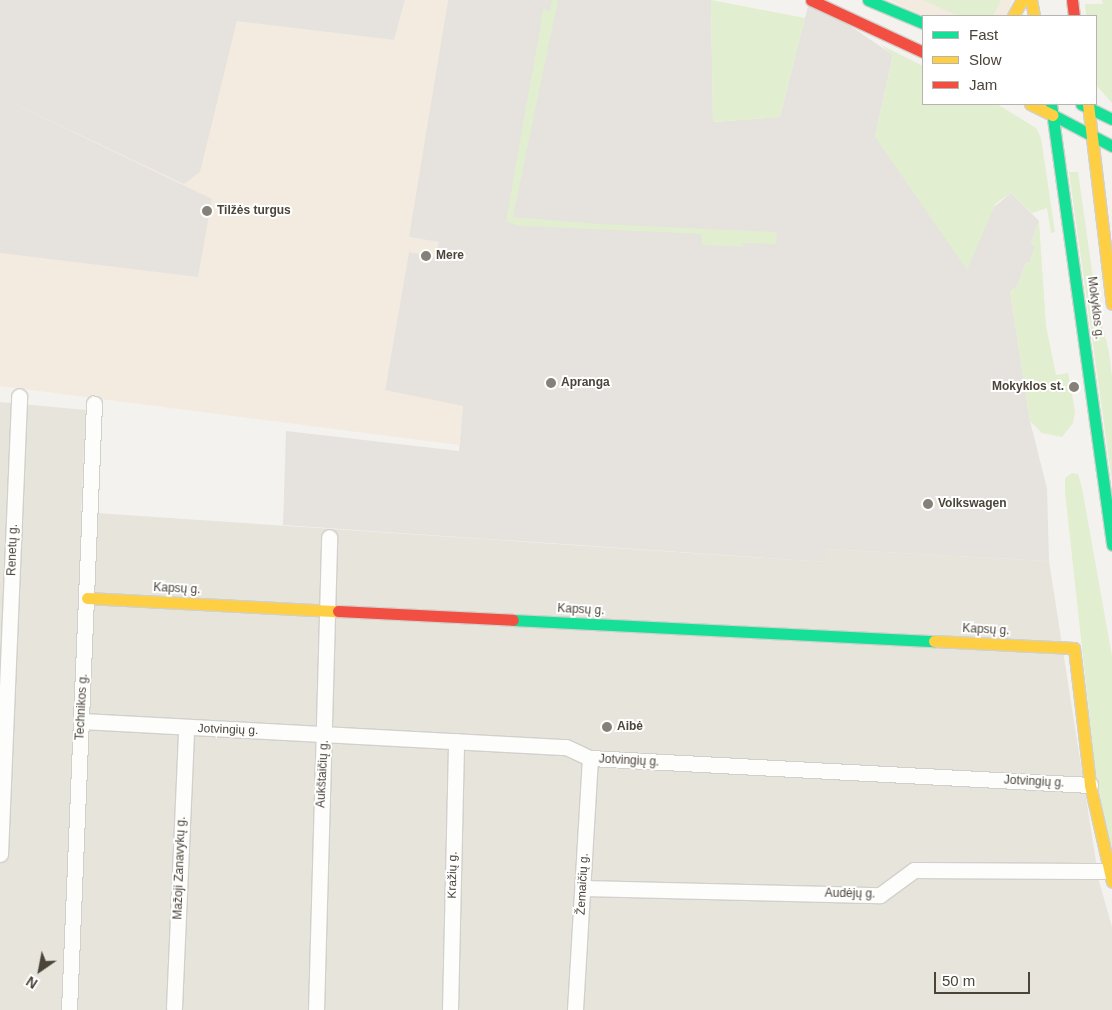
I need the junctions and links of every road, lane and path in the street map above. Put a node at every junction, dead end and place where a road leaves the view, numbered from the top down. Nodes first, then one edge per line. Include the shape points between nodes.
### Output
1 (811, 0) edge
2 (868, 0) edge
3 (1022, 0) edge
4 (1031, 0) edge
5 (1072, 0) edge
6 (1014, 15) edge
7 (1034, 15) edge
8 (1074, 15) edge
9 (922, 23) edge
10 (922, 52) edge
11 (1034, 105) edge
12 (1086, 105) edge
13 (1052, 109) edge
14 (1112, 119) edge
15 (1094, 137) junction
16 (1112, 146) edge
17 (1112, 216) edge
18 (1104, 236) junction
19 (1112, 304) edge
20 (19, 396) dead end
21 (94, 404) dead end
22 (329, 537) dead end
23 (1112, 546) edge
24 (87, 598) junction
25 (326, 611) junction
26 (82, 721) junction
27 (186, 728) junction
28 (325, 733) junction
29 (456, 741) junction
30 (590, 758) junction
31 (1090, 786) junction
32 (0, 854) edge
33 (1110, 877) edge
34 (583, 888) junction
35 (174, 1008) dead end
36 (69, 1010) edge
37 (316, 1010) edge
38 (450, 1010) edge
39 (576, 1010) edge

1 - 10 street
2 - 9 street
3 - 6 street
4 - 7 street
5 - 8 street
11 - 13 street
12 - 14 street
12 - 15 street, Mokyklos g.
13 - 15 street
13 - 23 street, Mokyklos g.
15 - 16 street
15 - 18 street, Mokyklos g.
17 - 18 street
18 - 19 street, Mokyklos g.
20 - 32 street, Renetų g.
21 - 24 street, Technikos g.
22 - 25 street, Aukštaičių g.
24 - 25 street, Kapsų g.
24 - 26 street, Technikos g.
25 - 28 street, Aukštaičių g.
25 - 31 street, Kapsų g. via 1074,648
26 - 27 street, Jotvingių g.
26 - 36 street, Technikos g.
27 - 28 street, Jotvingių g.
27 - 35 street, Mažoji Zanavykų g.
28 - 29 street, Jotvingių g.
28 - 37 street, Aukštaičių g. via 318,871
29 - 30 street, Jotvingių g. via 566,747
29 - 38 street, Kražių g.
30 - 31 street, Jotvingių g.
30 - 34 street, Žemaičių g.
31 - 33 street
33 - 34 street, Audėjų g. via 914,870 880,895
34 - 39 street, Žemaičių g.

